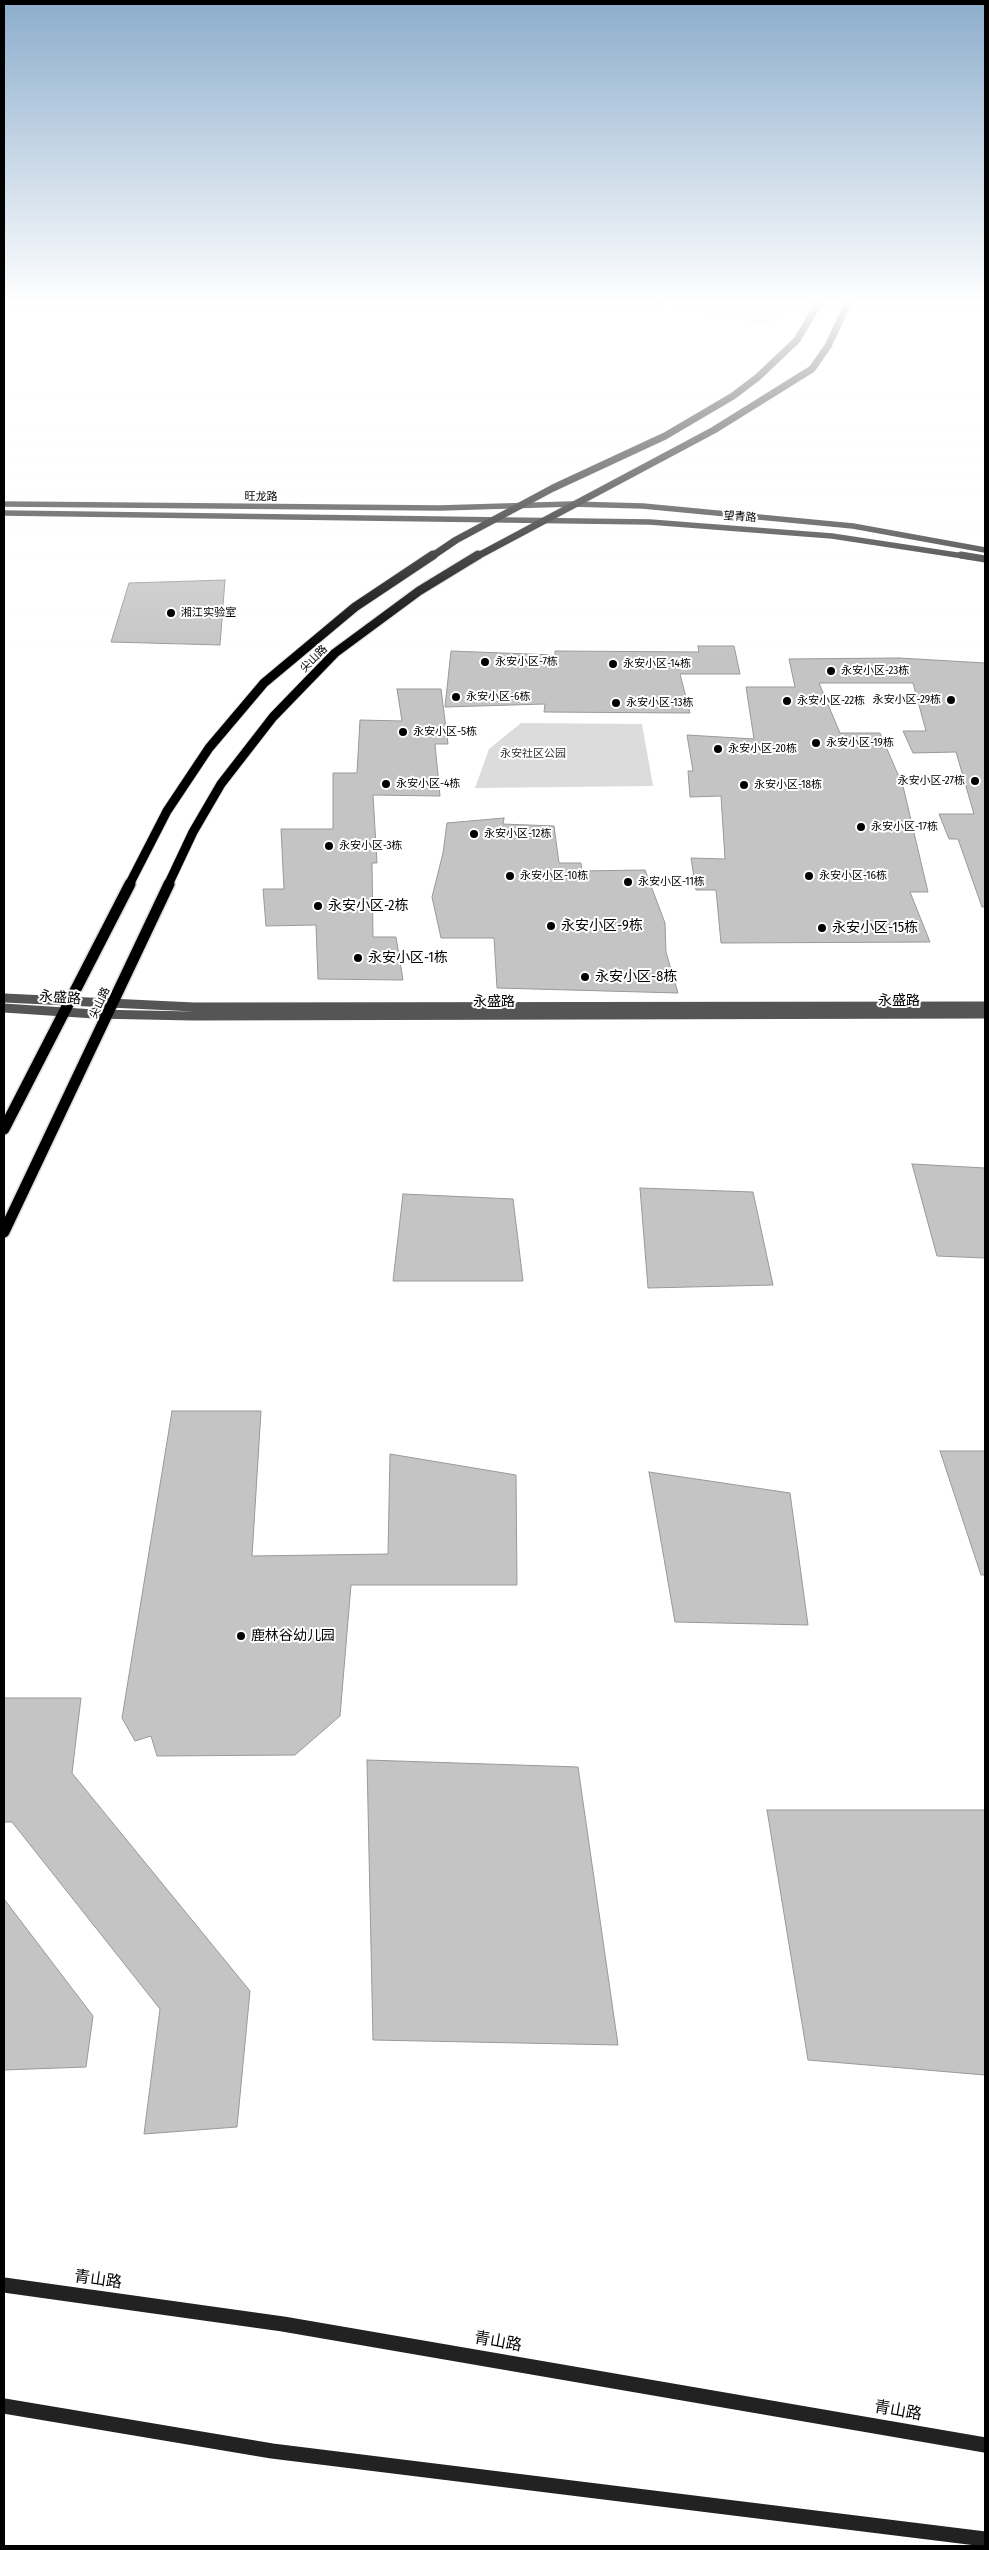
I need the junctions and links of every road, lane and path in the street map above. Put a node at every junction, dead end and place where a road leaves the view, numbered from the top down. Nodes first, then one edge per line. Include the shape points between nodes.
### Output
1 (692, 420) edge
2 (730, 420) edge
3 (4, 504) edge
4 (571, 504) junction
5 (518, 506) junction
6 (4, 513) edge
7 (491, 520) junction
8 (540, 520) junction
9 (985, 550) edge
10 (985, 559) edge
11 (4, 998) edge
12 (68, 1002) junction
13 (112, 1004) junction
14 (985, 1006) edge
15 (4, 1008) edge
16 (64, 1012) junction
17 (107, 1014) junction
18 (985, 1014) edge
19 (4, 1129) edge
20 (4, 1232) edge
21 (4, 2286) edge
22 (4, 2406) edge
23 (985, 2445) edge
24 (985, 2539) edge

1 - 5 main road, 尖山路
2 - 4 main road, 尖山路
3 - 5 main road, 旺龙路
4 - 5 main road, 望青路
4 - 8 main road, 尖山路
4 - 9 main road, 望青路 via 643,506 853,526
5 - 7 main road, 尖山路
6 - 7 main road, 旺龙路
7 - 8 main road, 望青路
7 - 12 main road, 尖山路 via 355,607 292,658 247,701 209,748 167,811
8 - 10 main road, 望青路 via 761,529 880,542
8 - 13 main road, 尖山路 via 419,591 379,619 335,653 273,717 221,784 193,832
11 - 12 street, 永盛路
12 - 13 street, 永盛路
12 - 16 main road, 尖山路
13 - 14 street, 永盛路 via 194,1007
13 - 17 main road, 尖山路
15 - 16 street, 永盛路
16 - 17 street, 永盛路
16 - 19 main road, 尖山路
17 - 18 street, 永盛路
17 - 20 main road, 尖山路
21 - 23 main road, 青山路 via 284,2324
22 - 24 main road via 272,2451

